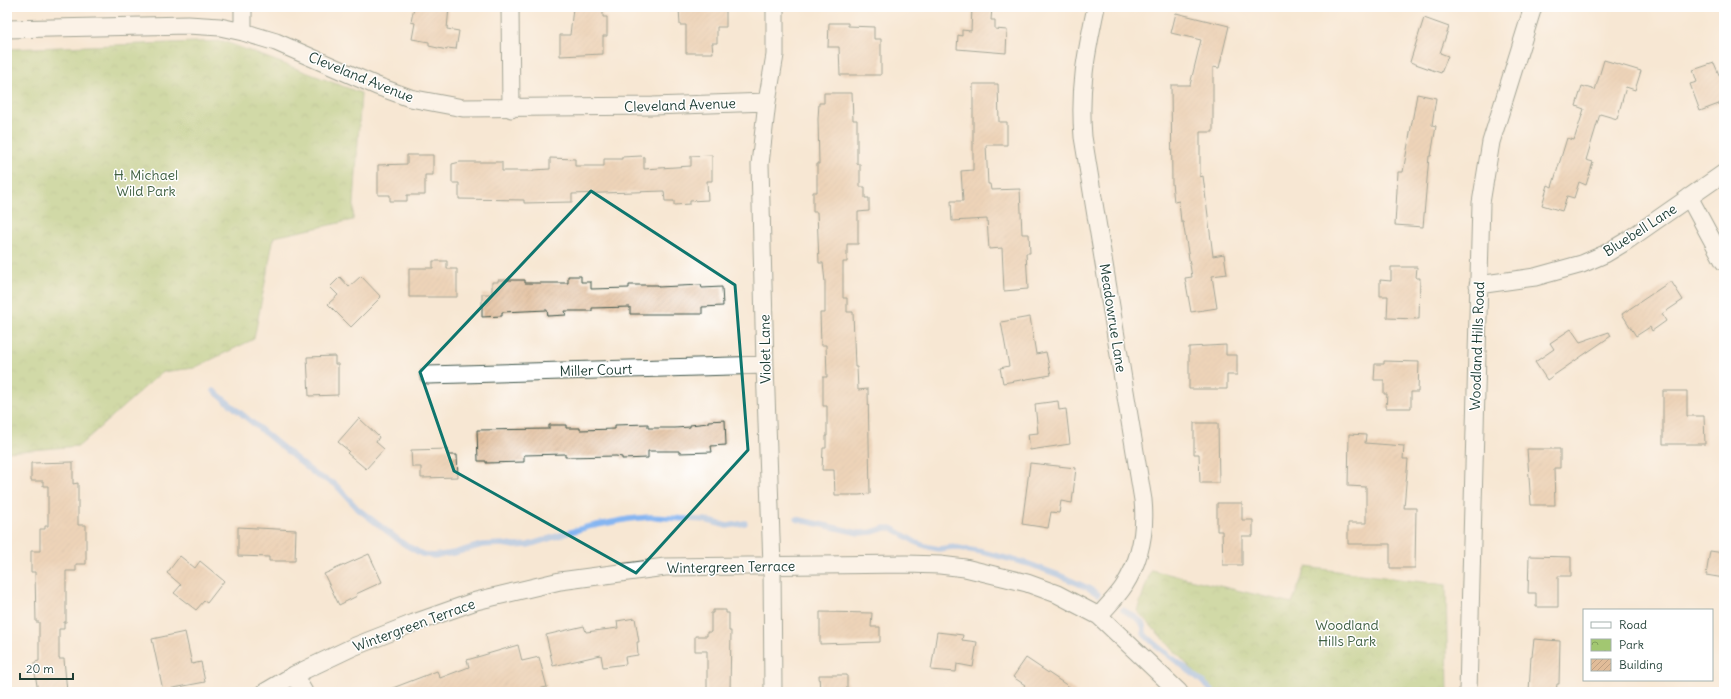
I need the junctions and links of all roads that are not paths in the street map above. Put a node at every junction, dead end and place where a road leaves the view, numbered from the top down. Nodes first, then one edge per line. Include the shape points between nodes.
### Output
1 (244, 7) edge
2 (510, 7) edge
3 (775, 7) edge
4 (1096, 7) edge
5 (1533, 7) edge
6 (7, 29) edge
7 (243, 32) junction
8 (766, 102) junction
9 (511, 109) junction
10 (1724, 173) edge
11 (1689, 197) junction
12 (1724, 262) edge
13 (1478, 285) junction
14 (764, 365) junction
15 (428, 375) dead end
16 (772, 566) junction
17 (1099, 616) junction
18 (294, 675) junction
19 (265, 692) edge
20 (304, 692) edge
21 (773, 692) edge
22 (1179, 692) edge
23 (1468, 692) edge

1 - 7 street
2 - 9 street
3 - 8 street, Violet Lane via 775,55
4 - 17 street, Meadowrue Lane via 1082,78 1083,137 1145,522 1142,545 1134,566 1124,586
5 - 13 street, Woodland Hills Road via 1496,123 1487,162
6 - 7 street, Cleveland Avenue via 188,25 220,27
7 - 9 street, Cleveland Avenue via 276,42 410,98 463,108
8 - 9 street, Cleveland Avenue
8 - 14 street, Violet Lane via 760,164
10 - 11 street, Bluebell Lane
11 - 12 street
11 - 13 street, Bluebell Lane via 1625,242 1582,264 1536,278
13 - 23 street, Woodland Hills Road
14 - 15 street, Miller Court
14 - 16 street, Violet Lane
16 - 17 street, Wintergreen Terrace via 915,564 965,568 1027,583 1057,594
16 - 18 street, Wintergreen Terrace via 666,567 560,581 476,601 414,622
16 - 21 street, Violet Lane
17 - 22 street, Wintergreen Terrace
18 - 19 street, Wintergreen Terrace
18 - 20 street

